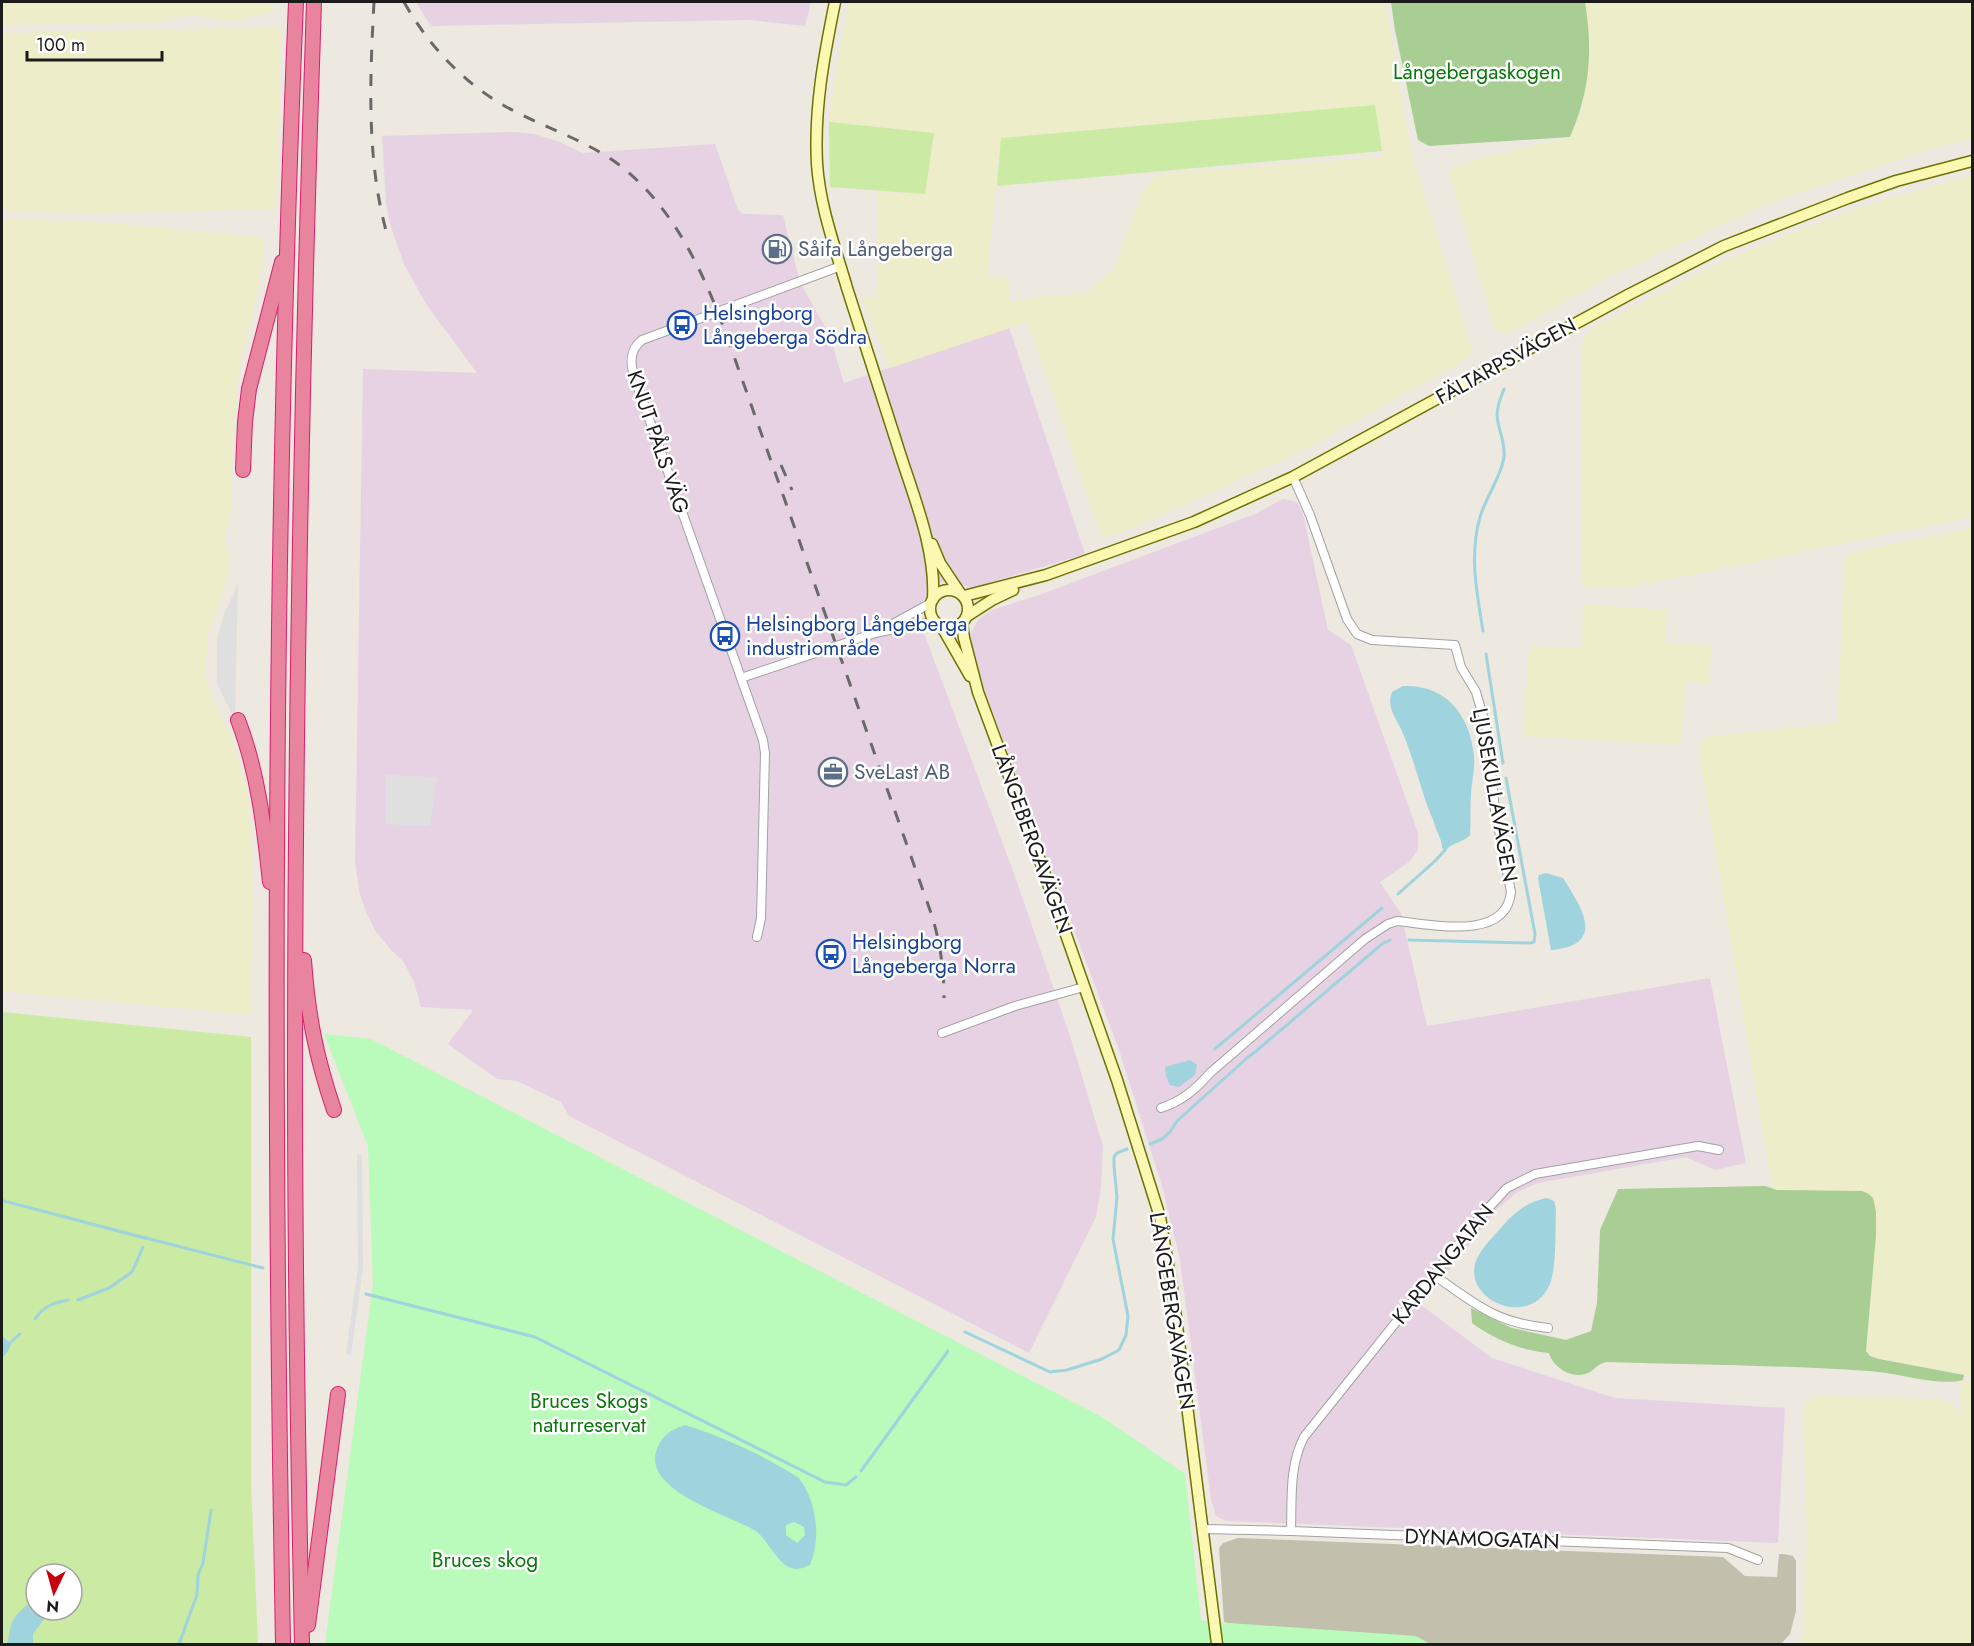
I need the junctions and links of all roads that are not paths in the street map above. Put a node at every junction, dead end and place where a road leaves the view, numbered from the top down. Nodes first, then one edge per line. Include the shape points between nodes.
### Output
1 (296, 2) edge
2 (314, 2) edge
3 (835, 2) edge
4 (1972, 161) edge
5 (288, 237) junction
6 (841, 266) junction
7 (243, 470) dead end
8 (1293, 477) junction
9 (922, 525) junction
10 (1046, 575) junction
11 (962, 594) junction
12 (932, 601) junction
13 (965, 620) junction
14 (940, 626) junction
15 (875, 633) junction
16 (741, 678) junction
17 (978, 692) junction
18 (238, 720) dead end
19 (296, 860) junction
20 (757, 937) dead end
21 (277, 965) junction
22 (1084, 987) junction
23 (942, 1033) dead end
24 (1161, 1108) dead end
25 (334, 1110) dead end
26 (1719, 1150) dead end
27 (1434, 1275) junction
28 (1548, 1328) dead end
29 (338, 1394) dead end
30 (1203, 1529) junction
31 (1292, 1531) junction
32 (1758, 1560) dead end
33 (283, 1644) edge
34 (302, 1644) edge
35 (306, 1644) edge
36 (1217, 1644) edge

1 - 5 highway
2 - 19 highway via 305,283
3 - 6 street via 822,65 816,131 821,196
4 - 8 street, FÄLTARPSVÄGEN via 1848,198 1708,254
5 - 7 highway via 249,389
5 - 21 highway
6 - 9 street
6 - 16 street, KNUT PÅLS VÄG via 642,340 632,354 633,373
8 - 10 street, FÄLTARPSVÄGEN via 1194,522
8 - 24 street, LJUSEKULLAVÄGEN via 1324,551 1344,614 1354,631 1372,640 1455,645 1461,667 1476,692 1487,730 1510,902 1497,917 1480,925 1397,921 1388,924 1356,946 1197,1088 1177,1103
9 - 11 street via 940,563
9 - 12 street via 934,580
10 - 11 street, FÄLTARPSVÄGEN
10 - 13 street, FÄLTARPSVÄGEN via 992,600
11 - 12 street via 945,590
11 - 13 street via 968,608
12 - 14 street via 932,618
12 - 15 street
13 - 14 street via 951,628
13 - 17 street, LÅNGEBERGAVÄGEN via 964,638
14 - 15 street via 923,623
14 - 17 street, LÅNGEBERGAVÄGEN
15 - 16 street
16 - 20 street, KNUT PÅLS VÄG via 765,753 761,918
17 - 22 street, LÅNGEBERGAVÄGEN
18 - 21 highway via 254,766 263,814
19 - 25 highway via 308,1010 319,1065
19 - 34 highway via 296,1295
21 - 33 highway
22 - 23 street via 1015,1006
22 - 30 street, LÅNGEBERGAVÄGEN via 1147,1173 1165,1240
26 - 27 street, KARDANGATAN via 1698,1146 1535,1174 1507,1188
27 - 28 street via 1490,1313 1518,1324
27 - 31 street, KARDANGATAN via 1304,1437 1293,1468
29 - 35 highway
30 - 31 street, DYNAMOGATAN
30 - 36 street, LÅNGEBERGAVÄGEN
31 - 32 street, DYNAMOGATAN via 1728,1548

